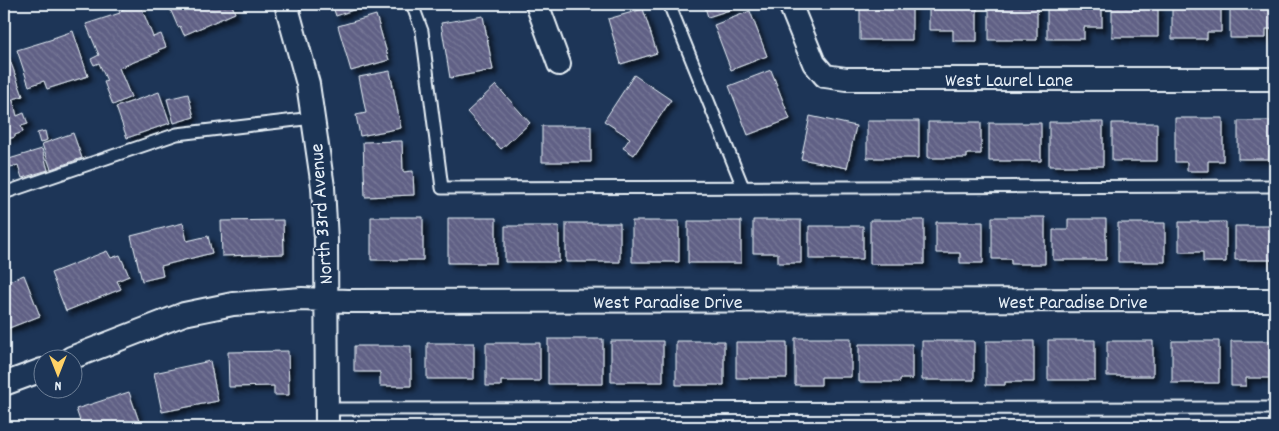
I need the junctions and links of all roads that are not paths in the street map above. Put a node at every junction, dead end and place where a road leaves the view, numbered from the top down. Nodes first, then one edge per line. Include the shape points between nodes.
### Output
1 (286, 4) edge
2 (412, 4) edge
3 (537, 4) edge
4 (669, 4) edge
5 (790, 4) edge
6 (559, 64) dead end
7 (1275, 79) edge
8 (313, 118) junction
9 (1275, 186) edge
10 (744, 187) junction
11 (4, 193) edge
12 (326, 300) junction
13 (1275, 300) edge
14 (82, 354) edge
15 (32, 374) edge
16 (4, 384) edge
17 (1275, 408) edge
18 (327, 418) edge

1 - 8 street, North 33rd Avenue via 308,84
2 - 10 lane via 422,31 442,188
3 - 6 street
4 - 10 lane
5 - 7 street, West Laurel Lane via 814,63 825,76 846,79
8 - 11 lane via 177,134
8 - 12 street, North 33rd Avenue via 324,205
9 - 10 lane
12 - 13 street, West Paradise Drive
12 - 14 street, West Paradise Drive via 233,304 184,314
12 - 18 street, North 33rd Avenue
15 - 16 street
17 - 18 lane

